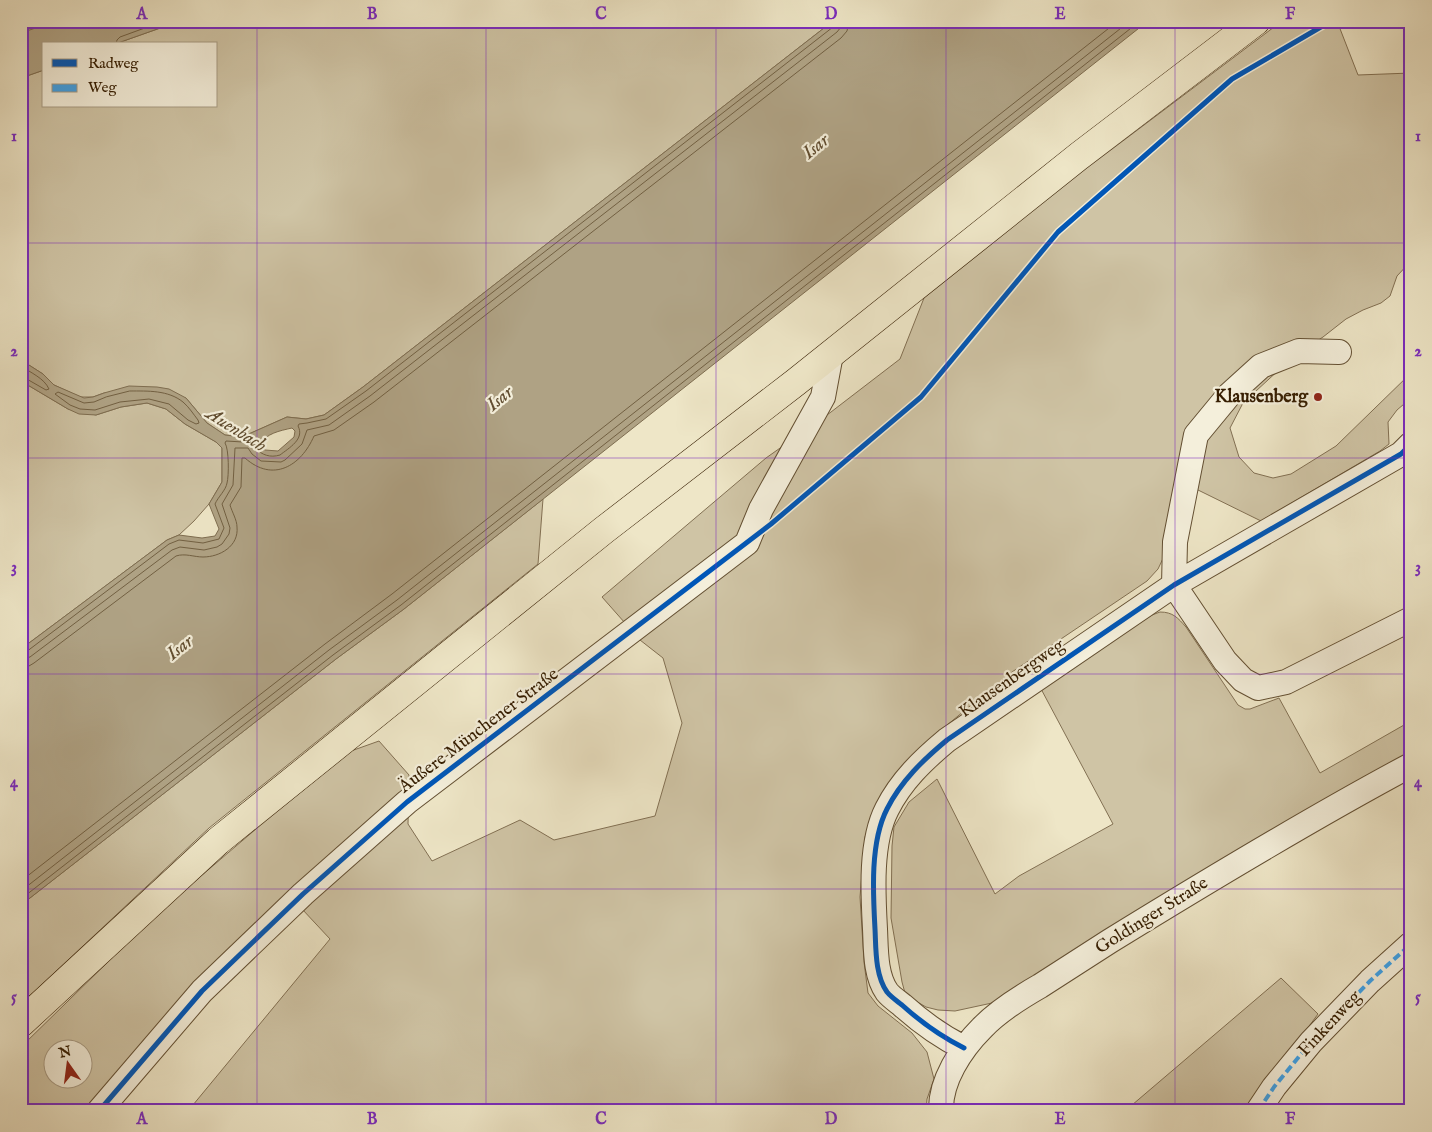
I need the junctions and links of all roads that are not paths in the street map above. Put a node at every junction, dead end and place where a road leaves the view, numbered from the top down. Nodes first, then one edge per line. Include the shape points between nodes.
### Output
1 (1256, 21) edge
2 (1339, 352) dead end
3 (831, 354) junction
4 (1411, 444) edge
5 (1174, 585) junction
6 (1411, 619) edge
7 (1411, 765) edge
8 (1411, 944) edge
9 (21, 1023) edge
10 (964, 1048) junction
11 (99, 1111) edge
12 (940, 1111) edge
13 (1258, 1111) edge

1 - 3 main road via 1079,156
2 - 5 street via 1299,351 1261,366 1229,395 1196,435 1175,542
3 - 9 main road via 596,536 218,841
3 - 11 street, Äußere Münchener Straße via 823,397 761,509 746,543 407,802 202,990
4 - 5 street, Klausenbergweg via 1401,454
5 - 6 street via 1225,661 1243,680 1258,688 1286,682
5 - 10 street, Klausenbergweg via 947,740 902,784 887,809 876,846 874,900 881,980 888,993 934,1032
7 - 10 street, Goldinger Straße via 1270,844 1012,1003 982,1027
8 - 13 street, Finkenweg via 1310,1042
10 - 12 street, Goldinger Straße via 943,1091

